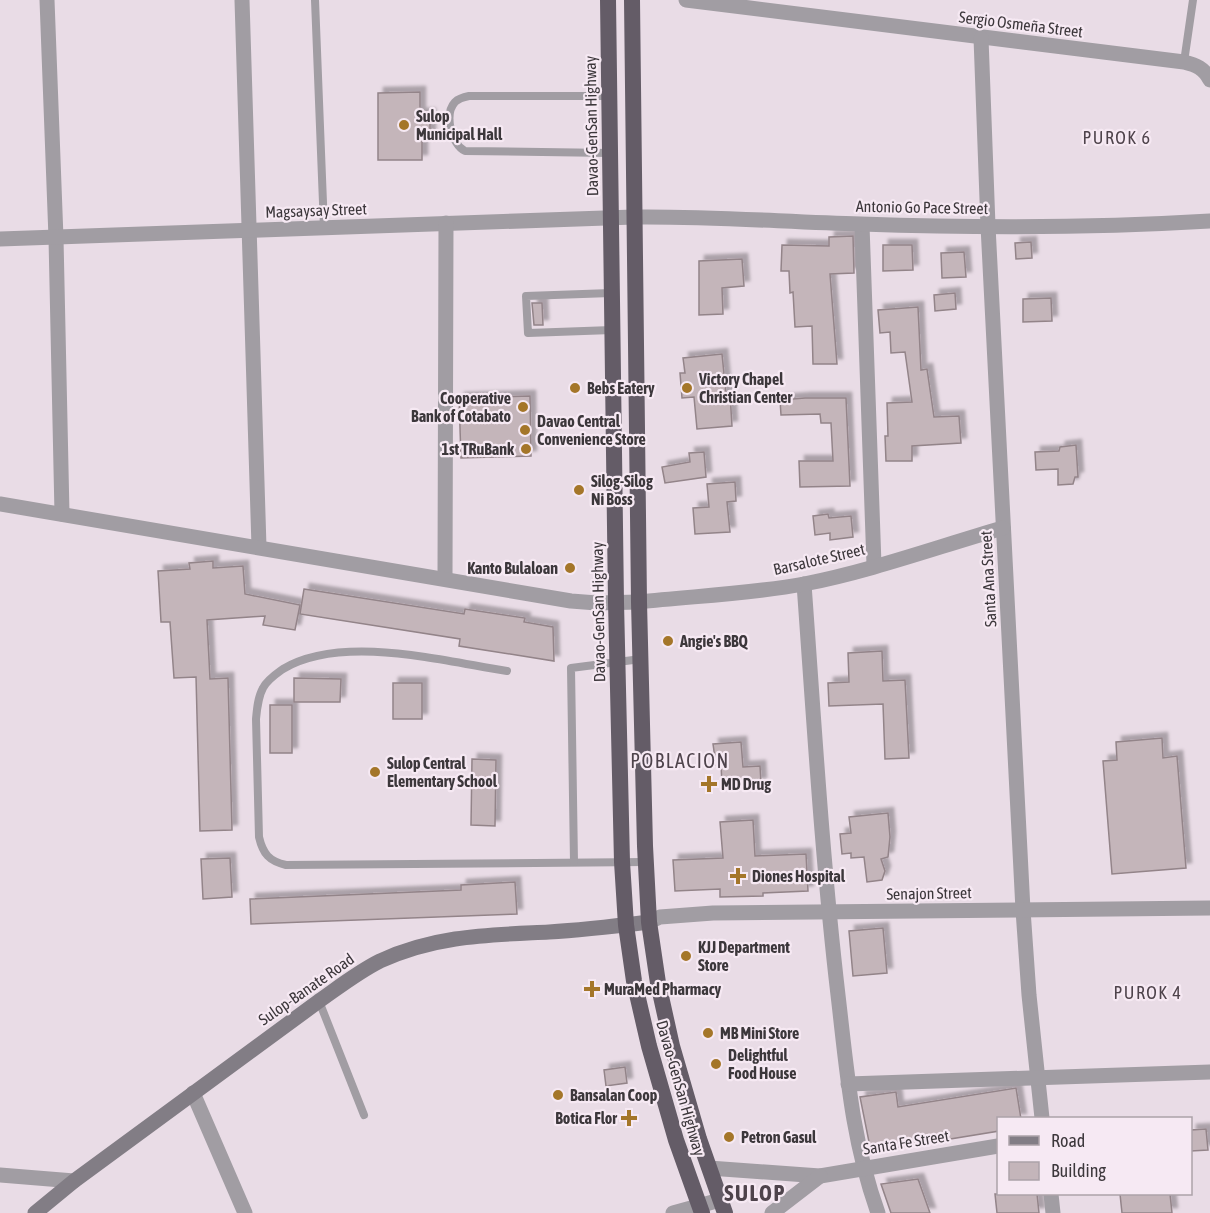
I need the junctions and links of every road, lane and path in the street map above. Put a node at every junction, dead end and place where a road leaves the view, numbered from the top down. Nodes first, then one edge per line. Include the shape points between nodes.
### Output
1 (47, 0) edge
2 (242, 0) edge
3 (315, 0) edge
4 (608, 0) edge
5 (632, 0) edge
6 (686, 0) edge
7 (1193, 0) edge
8 (981, 38) junction
9 (1184, 62) junction
10 (1208, 76) edge
11 (608, 96) junction
12 (610, 153) junction
13 (610, 218) junction
14 (634, 218) junction
15 (1210, 221) edge
16 (446, 223) junction
17 (862, 225) junction
18 (988, 226) junction
19 (324, 228) junction
20 (249, 230) junction
21 (56, 238) junction
22 (0, 239) edge
23 (611, 293) junction
24 (612, 330) junction
25 (0, 504) edge
26 (62, 514) junction
27 (1003, 528) junction
28 (259, 547) junction
29 (874, 565) junction
30 (445, 578) junction
31 (804, 584) junction
32 (615, 602) junction
33 (639, 602) junction
34 (641, 659) junction
35 (617, 662) junction
36 (507, 671) dead end
37 (574, 862) junction
38 (622, 862) junction
39 (645, 862) junction
40 (1210, 908) edge
41 (1023, 910) junction
42 (828, 913) junction
43 (649, 922) junction
44 (626, 925) junction
45 (319, 1001) junction
46 (1210, 1072) edge
47 (1038, 1078) junction
48 (848, 1084) junction
49 (193, 1093) junction
50 (364, 1115) dead end
51 (1042, 1117) edge
52 (997, 1146) edge
53 (863, 1167) junction
54 (709, 1168) junction
55 (0, 1175) edge
56 (820, 1176) junction
57 (74, 1181) junction
58 (1051, 1195) edge
59 (723, 1207) edge
60 (700, 1210) edge
61 (35, 1213) edge
62 (245, 1213) edge
63 (672, 1213) edge
64 (772, 1213) edge
65 (878, 1213) edge
66 (1053, 1213) edge

1 - 21 street
2 - 20 street
3 - 19 lane
4 - 11 highway, Davao-GenSan Highway
5 - 14 highway, Davao-GenSan Highway
6 - 8 street, Sergio Osmeña Street
7 - 9 lane
8 - 9 street, Sergio Osmeña Street
8 - 18 street, Santa Ana Street
9 - 10 street, Sergio Osmeña Street via 1196,65
11 - 12 highway, Davao-GenSan Highway
11 - 12 lane via 469,96 452,108 451,124 456,144 465,151
12 - 13 highway, Davao-GenSan Highway
13 - 14 street, Magsaysay Street
13 - 16 street, Magsaysay Street
13 - 23 highway, Davao-GenSan Highway
14 - 17 street, Antonio Go Pace Street
14 - 33 highway, Davao-GenSan Highway
15 - 18 street, Antonio Go Pace Street
16 - 19 street, Magsaysay Street
16 - 30 street
17 - 18 street, Antonio Go Pace Street
17 - 29 street
18 - 27 street, Santa Ana Street
19 - 20 street, Magsaysay Street
20 - 21 street, Magsaysay Street
20 - 28 street
21 - 22 street, Magsaysay Street
21 - 26 street
23 - 24 highway, Davao-GenSan Highway
23 - 24 lane via 526,296 528,333
24 - 32 highway, Davao-GenSan Highway
25 - 26 street, Barsalote Street
26 - 28 street, Barsalote Street
27 - 29 street, Barsalote Street
27 - 41 street, Santa Ana Street
28 - 30 street, Barsalote Street
29 - 31 street, Barsalote Street
30 - 32 street, Barsalote Street via 571,601
31 - 33 street, Barsalote Street
31 - 42 street
32 - 33 street, Barsalote Street
32 - 35 highway, Davao-GenSan Highway
33 - 34 highway, Davao-GenSan Highway
34 - 35 lane
34 - 39 highway, Davao-GenSan Highway
35 - 37 lane via 571,668
35 - 38 highway, Davao-GenSan Highway
36 - 37 lane via 362,652 315,657 275,674 263,686 256,719 262,849 267,857 286,864
37 - 38 lane
38 - 39 lane
38 - 44 highway, Davao-GenSan Highway
39 - 43 highway, Davao-GenSan Highway
40 - 41 street, Senajon Street
41 - 42 street, Senajon Street
41 - 47 street, Santa Ana Street
42 - 43 street, Senajon Street via 692,914
42 - 48 street
43 - 44 main road, Sulop-Banate Road
43 - 54 highway, Davao-GenSan Highway via 672,1046
44 - 45 main road, Sulop-Banate Road via 440,941 381,961
44 - 60 highway, Davao-GenSan Highway via 649,1046
45 - 49 main road, Sulop-Banate Road
45 - 50 lane
46 - 47 street
47 - 48 street
47 - 51 street, Santa Ana Street
48 - 53 street
49 - 57 main road, Sulop-Banate Road
49 - 62 street
52 - 53 street, Santa Fe Street
53 - 56 street, Santa Fe Street
53 - 65 street
54 - 56 street, Santa Fe Street
54 - 59 highway, Davao-GenSan Highway
55 - 57 street
56 - 64 street, Santa Fe Street
57 - 61 main road, Sulop-Banate Road
58 - 66 street
59 - 60 street
60 - 63 street

